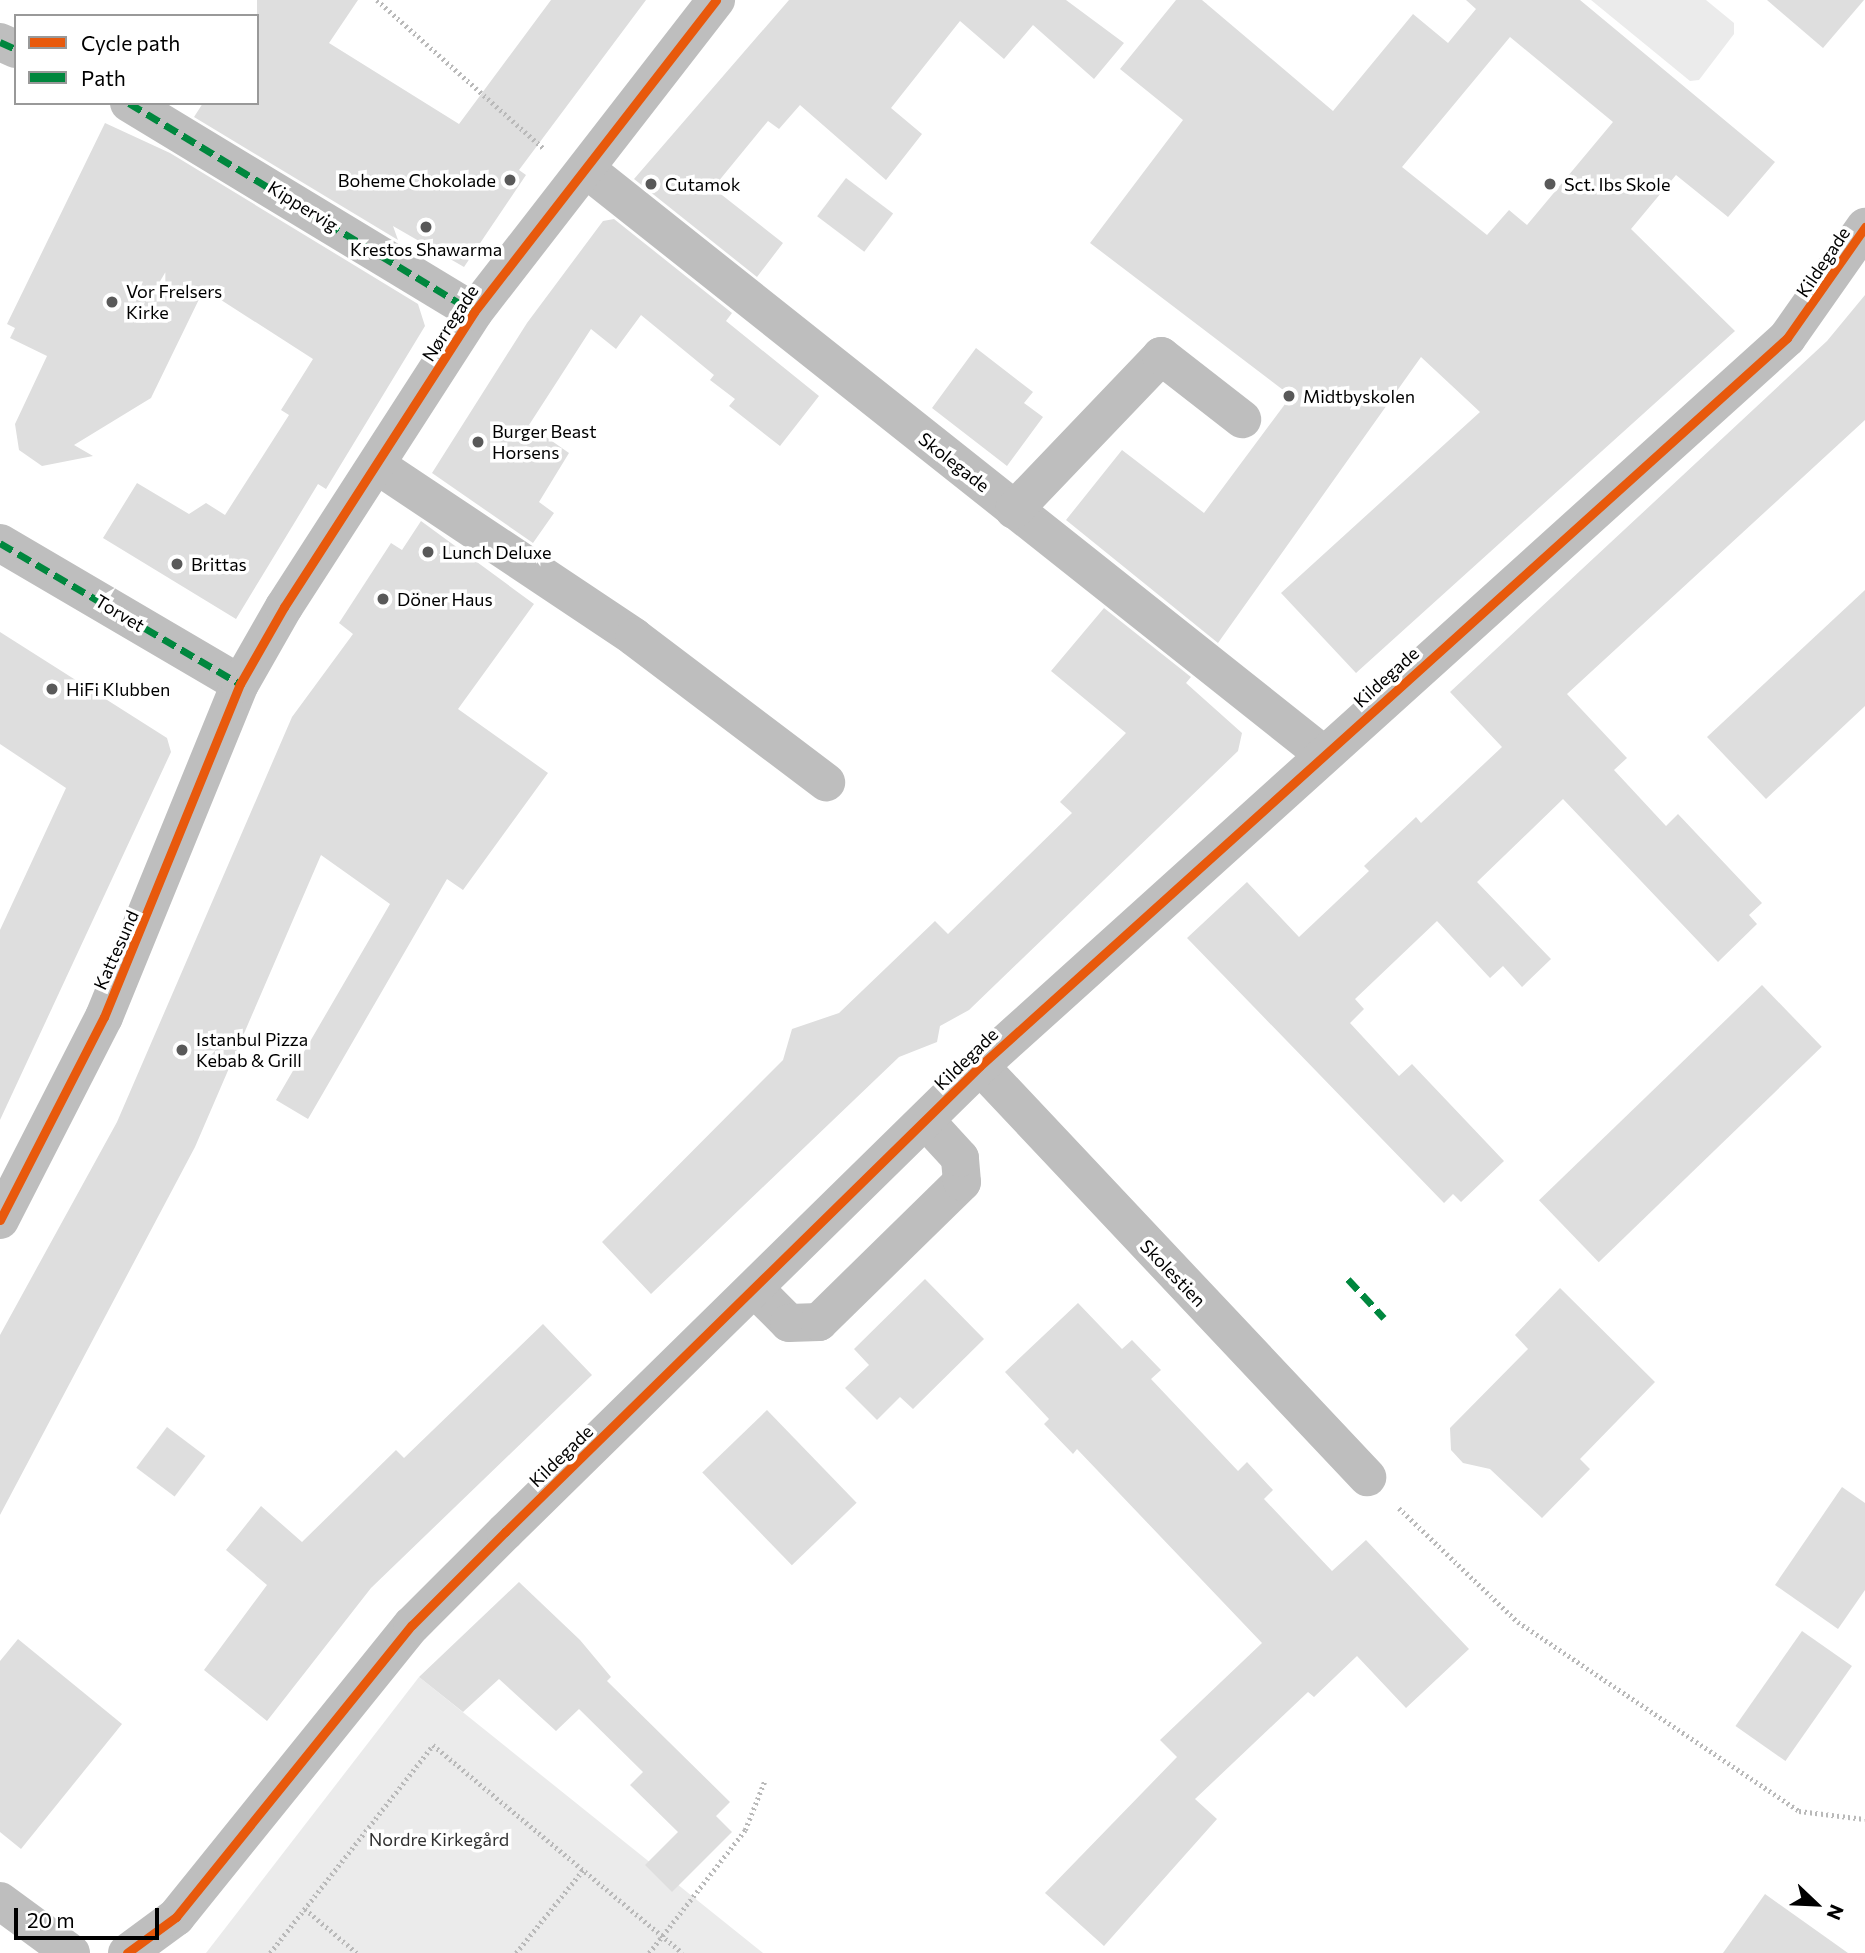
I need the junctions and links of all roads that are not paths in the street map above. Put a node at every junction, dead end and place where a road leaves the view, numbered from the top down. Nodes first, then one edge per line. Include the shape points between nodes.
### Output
1 (716, 0) edge
2 (132, 105) edge
3 (586, 169) junction
4 (1865, 227) edge
5 (474, 312) junction
6 (1242, 419) dead end
7 (378, 466) junction
8 (1014, 510) junction
9 (0, 542) edge
10 (240, 684) junction
11 (1323, 754) junction
12 (826, 782) dead end
13 (980, 1066) junction
14 (926, 1122) junction
15 (0, 1220) edge
16 (757, 1291) junction
17 (1367, 1477) road end
18 (0, 1901) edge
19 (71, 1953) edge
20 (127, 1953) edge

1 - 3 street, Nørregade
2 - 5 street, Kippervig
3 - 5 street, Nørregade
3 - 8 street, Skolegade
4 - 11 street, Kildegade via 1787,338
5 - 7 street, Nørregade
6 - 8 street via 1161,356
7 - 10 street, Nørregade
7 - 12 street via 634,637
8 - 11 street, Skolegade
9 - 10 street, Torvet
10 - 15 street, Kattesund via 104,1017
11 - 13 street, Kildegade
13 - 14 street, Kildegade
13 - 17 street, Skolestien
14 - 16 street, Kildegade
14 - 16 street via 960,1158 962,1182 819,1322 789,1323
16 - 20 street, Kildegade via 412,1625 176,1917
18 - 19 street

